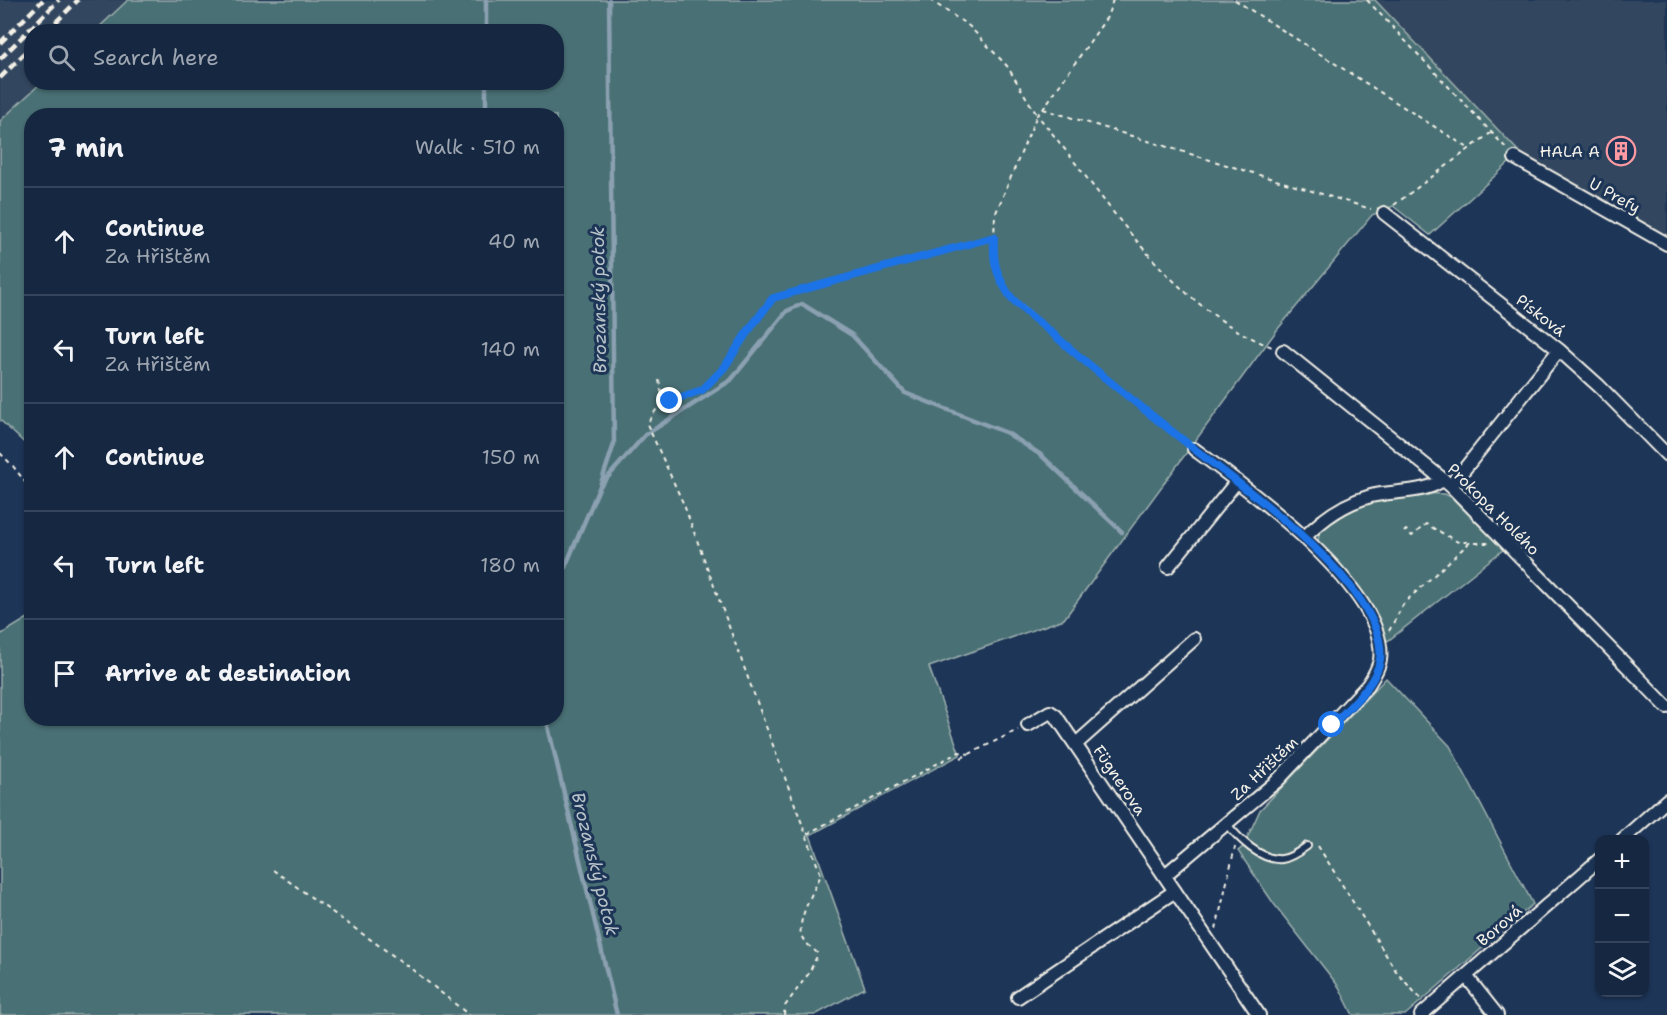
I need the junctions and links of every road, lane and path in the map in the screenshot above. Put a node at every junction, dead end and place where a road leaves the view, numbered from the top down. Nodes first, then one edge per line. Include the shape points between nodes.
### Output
1 (930, 0) edge
2 (1113, 0) edge
3 (1235, 0) edge
4 (1367, 0) edge
5 (1043, 109) junction
6 (1037, 115) junction
7 (1492, 132) junction
8 (1468, 148) junction
9 (1515, 158) joint
10 (1384, 213) junction
11 (994, 237) junction
12 (1667, 244) edge
13 (1559, 350) junction
14 (1283, 351) joint
15 (659, 380) dead end
16 (664, 405) junction
17 (1194, 449) joint
18 (0, 453) edge
19 (1667, 455) edge
20 (24, 480) edge
21 (1237, 481) junction
22 (1447, 482) junction
23 (1404, 532) dead end
24 (1304, 538) junction
25 (1503, 540) junction
26 (1469, 543) junction
27 (1168, 567) dead end
28 (1194, 639) dead end
29 (1379, 644) junction
30 (1667, 707) edge
31 (1028, 725) dead end
32 (1014, 732) dead end
33 (1076, 744) junction
34 (969, 754) junction
35 (961, 758) dead end
36 (1667, 800) edge
37 (1227, 824) junction
38 (807, 834) junction
39 (1628, 835) edge
40 (1238, 836) junction
41 (1307, 846) dead end
42 (1318, 846) dead end
43 (1595, 863) edge
44 (273, 870) dead end
45 (1165, 875) junction
46 (1175, 891) junction
47 (1210, 943) junction
48 (1466, 976) junction
49 (1018, 997) dead end
50 (1425, 1012) edge
51 (470, 1015) edge
52 (784, 1015) edge
53 (1259, 1015) edge
54 (1497, 1015) edge

1 - 6 path via 969,26 1007,66
2 - 5 path via 1107,17
3 - 8 path
4 - 7 path
5 - 6 path
5 - 10 path
6 - 11 path via 995,215
6 - 14 path via 1157,265 1232,328
7 - 8 path
7 - 9 path
8 - 10 path
9 - 12 street, U Prefy
10 - 13 street, Písková
11 - 16 path via 773,298 724,368 702,390
11 - 17 path via 993,262 1009,295
13 - 19 street, Písková
13 - 22 street
14 - 22 street, Prokopa Holého
15 - 16 path
16 - 38 path via 647,424 684,505
17 - 21 street
18 - 20 path
21 - 24 street
21 - 27 street
22 - 24 street via 1359,500 1323,520
22 - 25 street, Prokopa Holého
23 - 26 path via 1412,536 1426,524 1458,542
24 - 29 street via 1356,594
25 - 26 path
25 - 30 street, Prokopa Holého
26 - 29 path via 1404,603
28 - 33 street
29 - 37 street, Za Hřištěm via 1377,670 1360,695 1277,782
31 - 33 street, Fügnerova via 1050,712
32 - 34 path
33 - 45 street, Fügnerova
34 - 35 path
34 - 38 path via 959,752
36 - 39 street
37 - 40 lane
37 - 45 street, Za Hřištěm
38 - 52 path via 821,875 800,930 803,940 818,954 785,1006
40 - 41 lane via 1262,855 1281,859
40 - 47 path
42 - 50 path
43 - 48 street, Borová
44 - 51 path
45 - 46 street, Fügnerova
46 - 47 street, Fügnerova
46 - 49 street
47 - 53 street, Fügnerova
48 - 50 street, Borová
48 - 54 street

